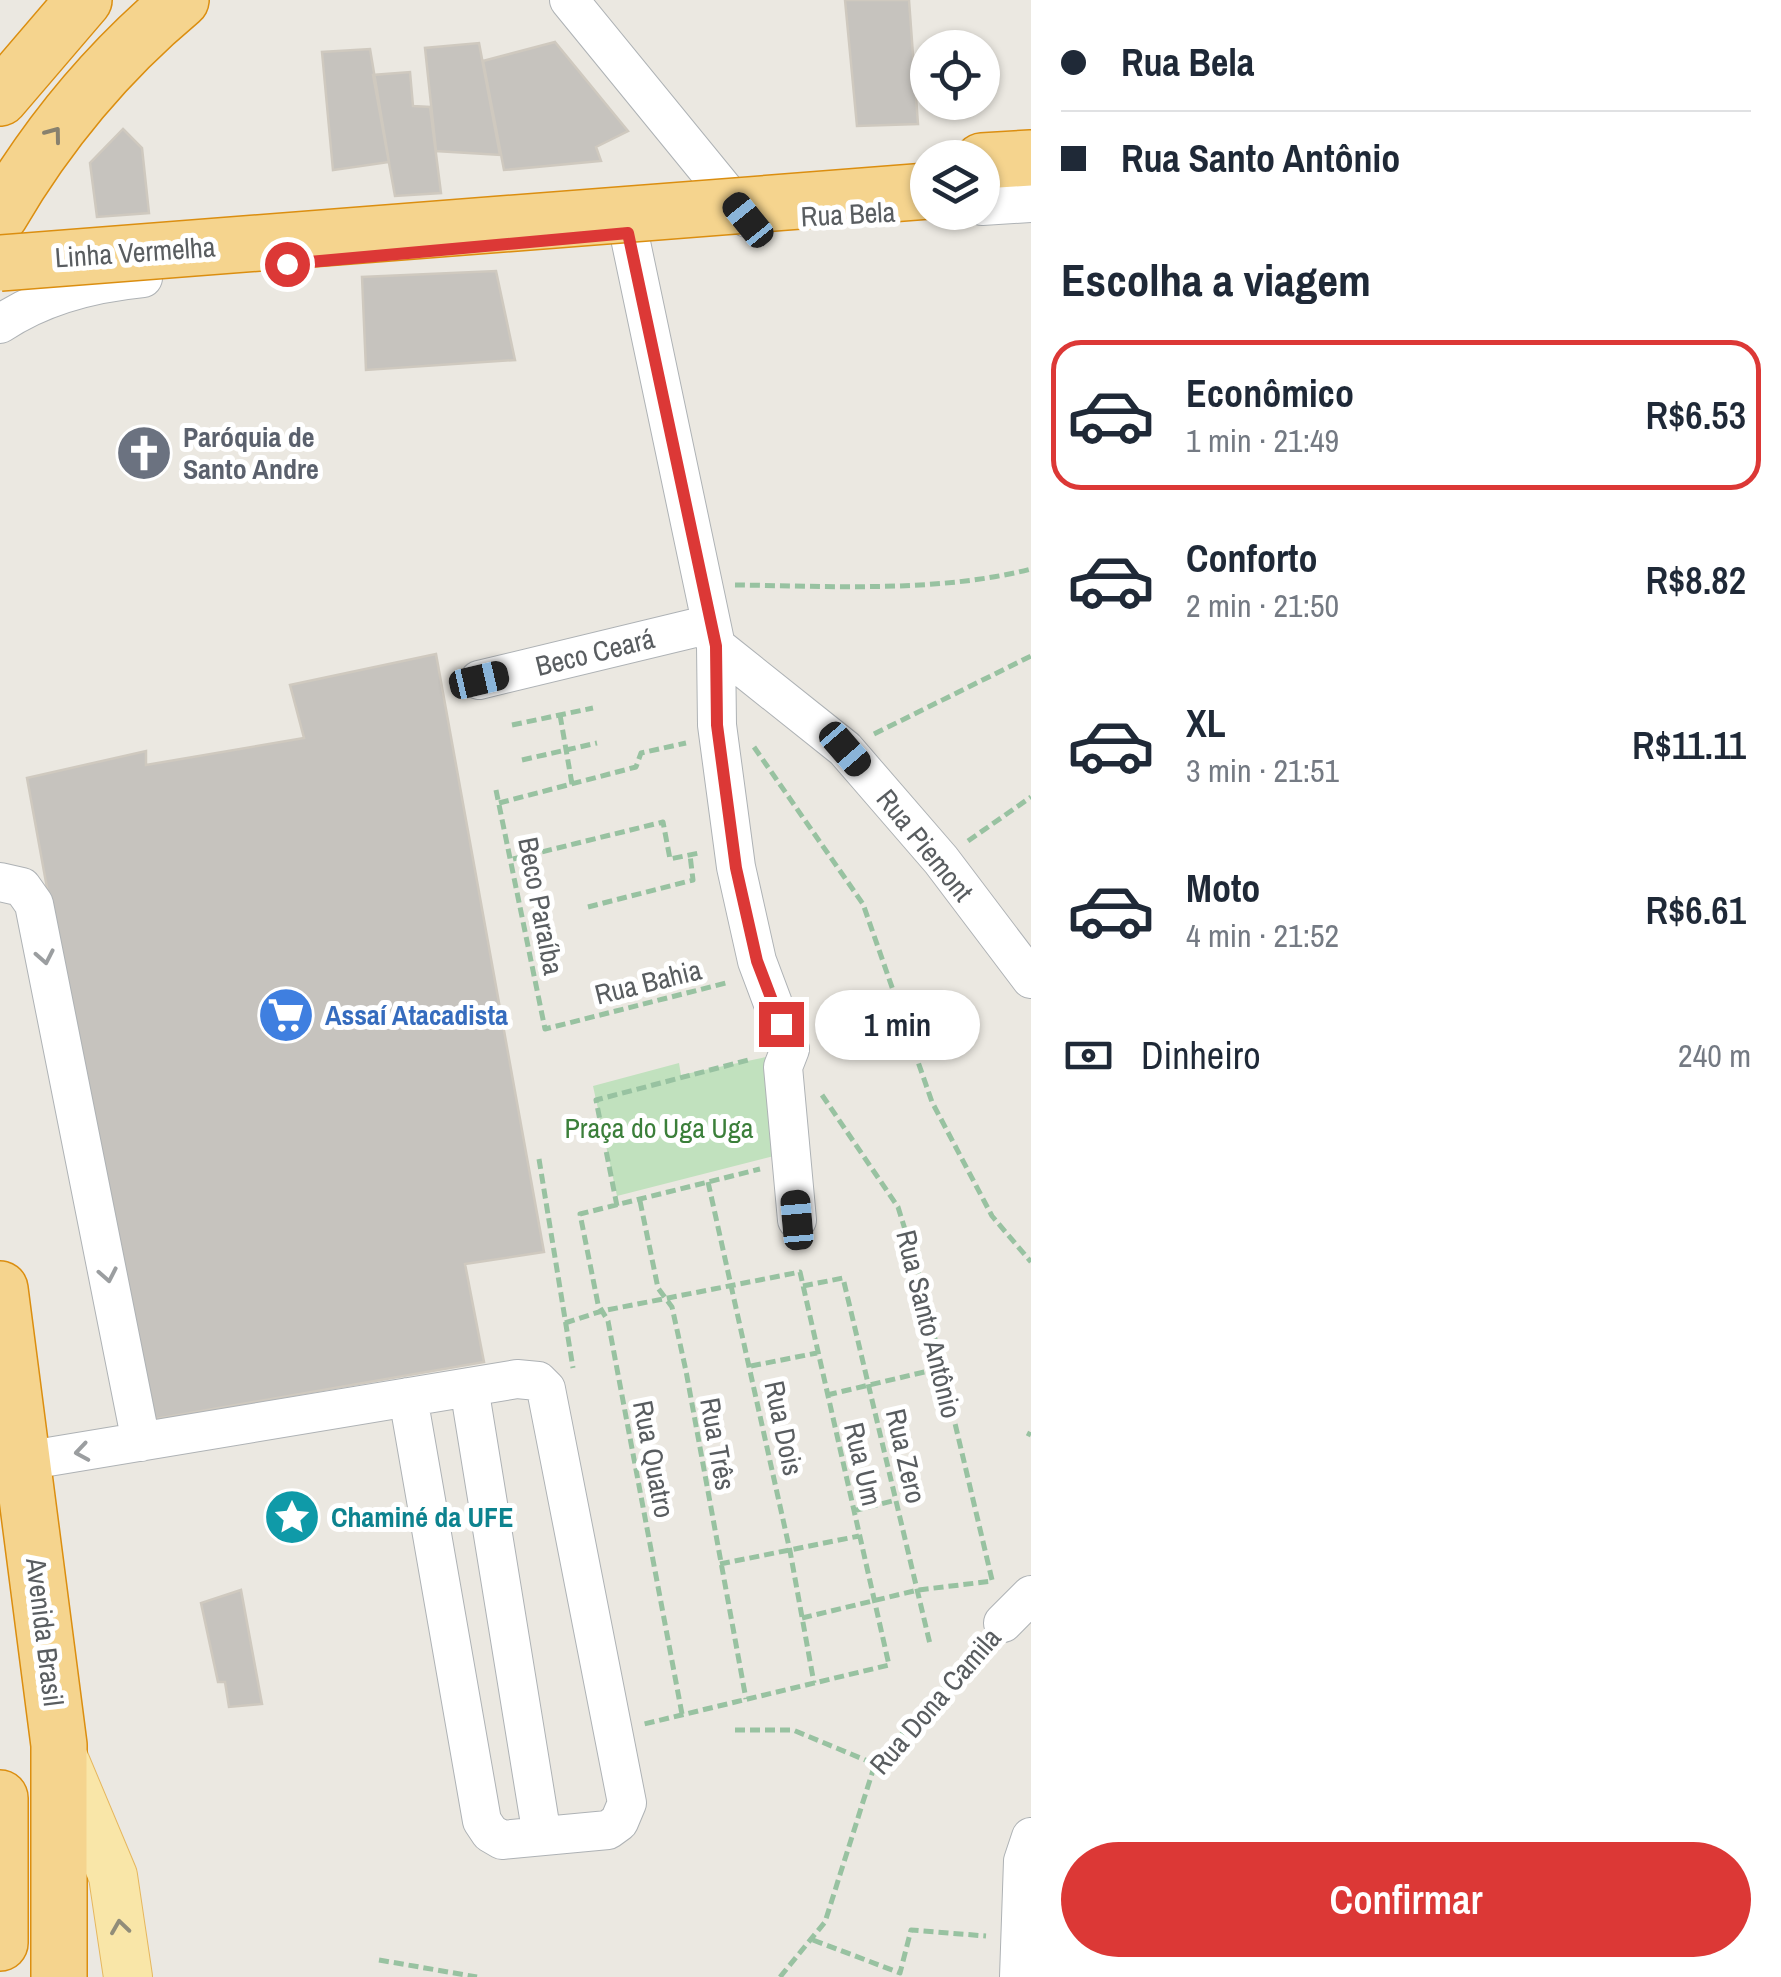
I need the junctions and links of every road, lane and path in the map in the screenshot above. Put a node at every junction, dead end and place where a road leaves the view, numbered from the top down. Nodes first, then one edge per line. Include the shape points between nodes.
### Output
1 (84, 0) edge
2 (181, 0) edge
3 (569, 0) edge
4 (0, 98) edge
5 (1031, 158) edge
6 (1000, 161) edge
7 (910, 167) edge
8 (1031, 184) edge
9 (1000, 187) edge
10 (910, 192) edge
11 (1031, 203) edge
12 (1000, 205) edge
13 (910, 210) edge
14 (0, 215) edge
15 (748, 220) junction
16 (628, 233) junction
17 (0, 237) edge
18 (0, 262) edge
19 (0, 324) edge
20 (1031, 570) edge
21 (702, 584) junction
22 (714, 635) junction
23 (1031, 656) edge
24 (479, 680) dead end
25 (593, 708) dead end
26 (560, 715) junction
27 (512, 725) dead end
28 (718, 731) junction
29 (597, 743) dead end
30 (845, 749) junction
31 (566, 750) junction
32 (522, 760) dead end
33 (572, 784) junction
34 (496, 790) dead end
35 (1031, 798) edge
36 (499, 803) junction
37 (513, 859) junction
38 (941, 860) junction
39 (0, 882) edge
40 (588, 907) dead end
41 (762, 974) junction
42 (1031, 980) edge
43 (545, 1030) joint
44 (790, 1049) junction
45 (792, 1161) junction
46 (708, 1182) junction
47 (640, 1201) junction
48 (618, 1206) junction
49 (797, 1220) dead end
50 (1031, 1262) edge
51 (733, 1285) junction
52 (803, 1286) junction
53 (0, 1289) edge
54 (666, 1300) junction
55 (602, 1311) junction
56 (565, 1323) dead end
57 (817, 1353) junction
58 (750, 1366) junction
59 (942, 1368) junction
60 (869, 1386) junction
61 (469, 1387) junction
62 (827, 1395) junction
63 (408, 1397) junction
64 (140, 1442) junction
65 (24, 1462) junction
66 (896, 1500) junction
67 (854, 1511) junction
68 (859, 1536) junction
69 (790, 1552) junction
70 (720, 1564) junction
71 (993, 1581) junction
72 (918, 1590) junction
73 (1031, 1595) edge
74 (874, 1601) junction
75 (802, 1618) junction
76 (1017, 1626) edge
77 (930, 1644) dead end
78 (814, 1683) junction
79 (746, 1699) junction
80 (682, 1714) junction
81 (642, 1725) dead end
82 (735, 1730) dead end
83 (875, 1764) junction
84 (59, 1770) junction
85 (0, 1798) edge
86 (542, 1836) junction
87 (1028, 1853) edge
88 (1020, 1939) junction
89 (813, 1940) junction
90 (0, 1942) edge
91 (379, 1960) dead end
92 (874, 1964) junction
93 (39, 1977) edge
94 (59, 1977) edge
95 (128, 1977) edge
96 (477, 1977) edge
97 (780, 1977) edge
98 (871, 1977) edge
99 (1019, 1977) edge

1 - 4 highway
14 -> 2 highway via 81,98
3 - 15 street
5 - 6 highway
7 - 17 highway, Linha Vermelha
8 - 9 highway
10 - 18 highway, Linha Vermelha, bridge
11 - 12 street
13 - 15 street, Rua Bela
15 - 16 street, Rua Bela
16 - 19 street, Rua Bela via 98,282 26,306
16 - 21 street
20 - 21 path via 853,586
21 - 22 street
22 - 24 street, Beco Ceará
22 - 28 street
22 - 30 street, Rua Piemont
23 - 30 path
25 - 26 path
26 - 27 path
26 - 31 path
28 - 33 path via 641,753 636,767
28 - 41 street via 736,868
28 - 50 path via 758,749 863,904 932,1102 992,1216
29 - 31 path
30 - 38 street, Rua Piemont
31 - 32 path
31 - 33 path
33 - 36 path
34 - 36 path, Beco Paraíba
35 - 38 path
36 - 37 path, Beco Paraíba
37 - 40 path via 663,822 670,859 690,855 693,880
37 - 43 path, Beco Paraíba
38 - 42 street, Rua Piemont
39 -> 64 street via 22,886 34,904
41 - 43 path, Rua Bahia
41 - 44 street
44 - 45 street via 783,1067
44 - 48 path via 596,1100
44 - 59 path, Rua Santo Antônio via 898,1207
45 - 46 path
45 - 49 street
46 - 47 path
46 - 51 path, Rua Dois
47 - 48 path
47 - 54 path, Rua Três
48 - 55 path, Rua Quatro via 580,1214
51 - 52 path, Rua Um via 800,1272
51 - 54 path
51 - 58 path, Rua Dois
52 - 57 path, Rua Um
52 - 60 path, Rua Zero via 843,1278
53 - 65 highway, Avenida Brasil
54 - 55 path
54 - 70 path, Rua Três via 686,1372
55 - 56 path
55 - 80 path, Rua Quatro
57 - 58 path
57 - 62 path, Rua Um
58 - 69 path, Rua Dois
59 - 60 path
59 - 71 path, Rua Santo Antônio
60 - 62 path
60 - 66 path, Rua Zero
61 - 63 street
61 - 86 street
61 - 86 street via 516,1379 538,1381 546,1390 626,1802 608,1830
62 - 67 path, Rua Um
63 - 64 street
63 - 86 street via 482,1821 502,1840
64 -> 65 street
65 - 84 highway, Avenida Brasil
66 - 67 path
66 - 72 path, Rua Zero
67 - 68 path, Rua Um
68 - 69 path
68 - 74 path, Rua Um
69 - 70 path
69 - 75 path, Rua Dois
70 - 79 path, Rua Três
71 - 72 path
71 - 76 path, Rua Santo Antônio
72 - 74 path
72 - 77 path, Rua Zero
73 - 76 street, Rua Dona Camila
74 - 75 path
74 - 78 path, Rua Um via 890,1665
75 - 78 path, Rua Dois
76 - 83 path, Rua Dona Camila
78 - 79 path
79 - 80 path
80 - 81 path
82 - 83 path via 793,1730
83 - 89 path, Rua Dona Camila via 825,1922
84 - 93 highway
84 - 94 highway, Avenida Brasil
95 -> 84 main road via 113,1876
85 - 90 highway
87 - 88 street
88 - 92 path via 911,1930 900,1973
88 - 99 street
89 - 92 path
89 - 97 path, Rua Dona Camila
91 - 96 path
92 - 98 path

